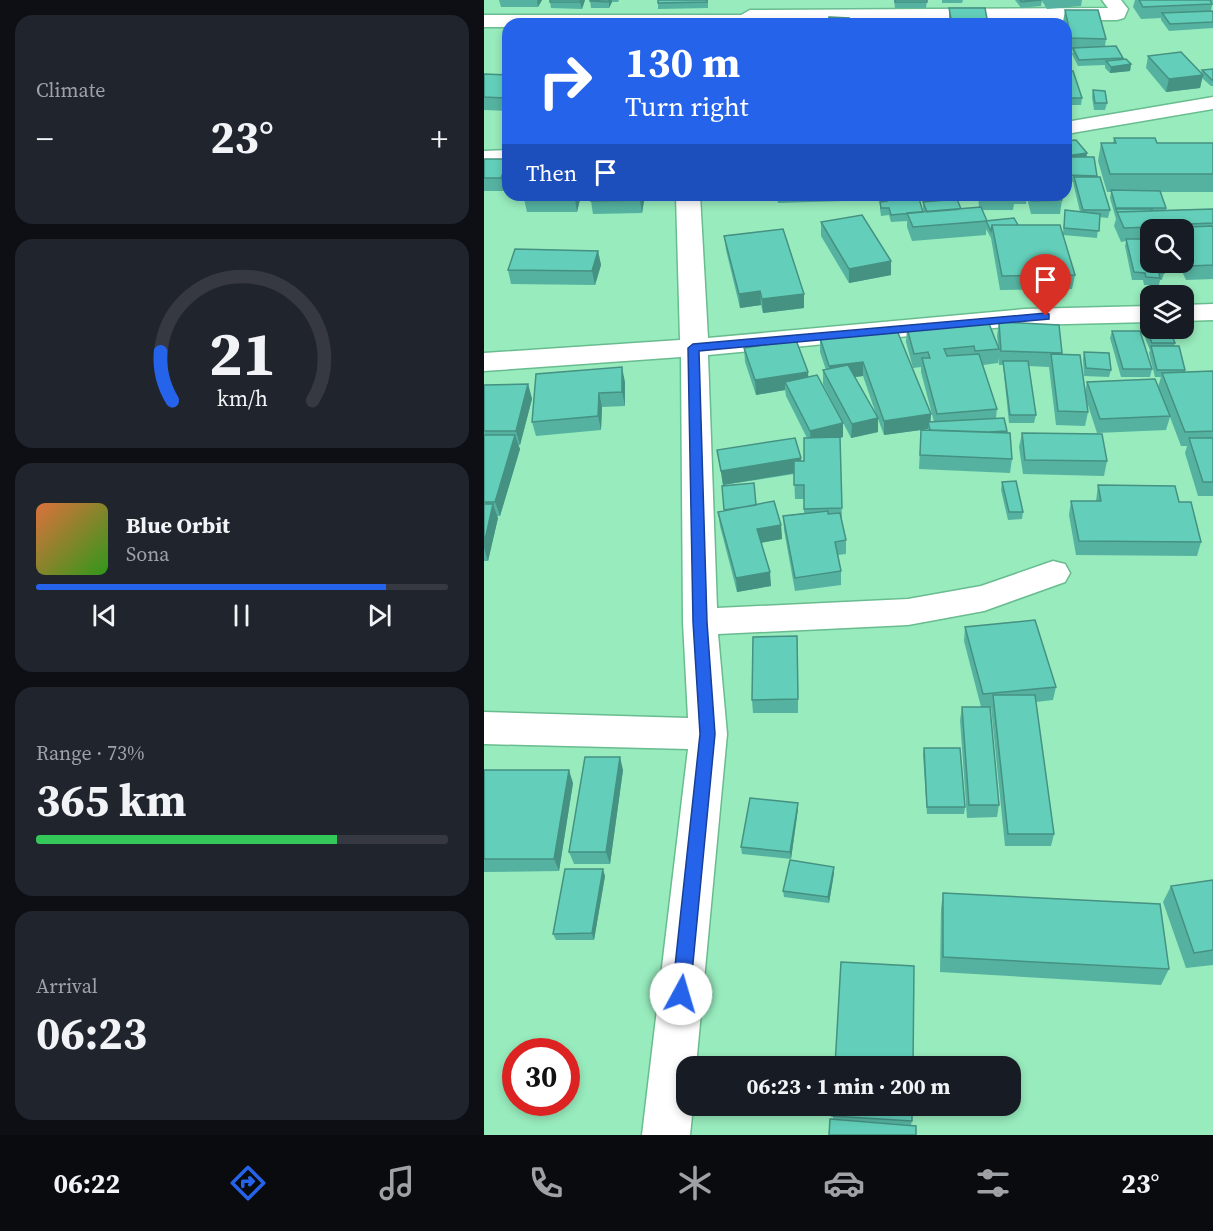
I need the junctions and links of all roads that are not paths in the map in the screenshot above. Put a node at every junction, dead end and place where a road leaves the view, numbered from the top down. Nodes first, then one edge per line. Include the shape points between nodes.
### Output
1 (1111, 0) edge
2 (750, 15) edge
3 (617, 18) edge
4 (484, 21) edge
5 (502, 21) edge
6 (1213, 103) edge
7 (1072, 127) edge
8 (502, 157) edge
9 (484, 158) edge
10 (688, 201) edge
11 (1213, 312) edge
12 (1194, 313) edge
13 (1140, 314) edge
14 (693, 348) junction
15 (484, 362) edge
16 (1053, 573) dead end
17 (700, 622) junction
18 (484, 728) edge
19 (708, 734) junction
20 (666, 1135) edge

1 - 2 street via 1119,9 1117,14
2 - 3 street
4 - 5 street
6 - 7 street
8 - 9 street
10 - 14 street
11 - 12 street
13 - 14 street via 1025,317
14 - 15 street
14 - 17 street
16 - 17 street via 984,598 908,612
17 - 19 street
18 - 19 street
19 - 20 street

